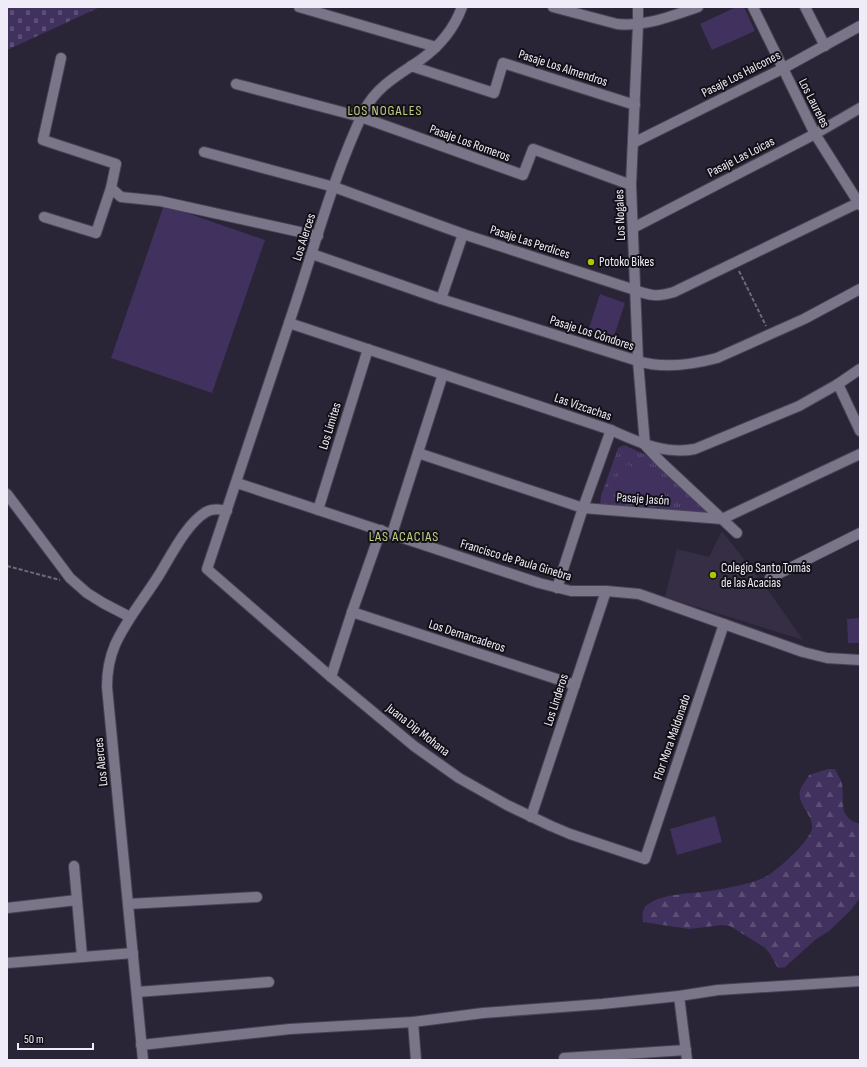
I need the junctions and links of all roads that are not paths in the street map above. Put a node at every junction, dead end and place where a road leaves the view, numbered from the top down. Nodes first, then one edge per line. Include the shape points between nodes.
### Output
1 (299, 7) edge
2 (462, 7) edge
3 (553, 7) edge
4 (638, 7) edge
5 (698, 7) edge
6 (753, 7) edge
7 (805, 7) edge
8 (638, 25) junction
9 (860, 26) edge
10 (824, 46) junction
11 (436, 47) junction
12 (61, 58) dead end
13 (411, 66) junction
14 (782, 69) junction
15 (236, 84) dead end
16 (635, 105) junction
17 (860, 108) edge
18 (361, 118) junction
19 (815, 134) junction
20 (633, 143) junction
21 (204, 152) dead end
22 (631, 185) junction
23 (334, 187) junction
24 (111, 188) junction
25 (860, 203) edge
26 (44, 217) dead end
27 (633, 228) junction
28 (463, 234) junction
29 (318, 236) junction
30 (312, 254) junction
31 (860, 289) edge
32 (635, 290) junction
33 (441, 299) junction
34 (289, 323) junction
35 (368, 349) junction
36 (638, 361) junction
37 (860, 369) edge
38 (443, 374) junction
39 (838, 384) junction
40 (611, 430) junction
41 (860, 431) edge
42 (645, 445) junction
43 (418, 453) junction
44 (860, 454) edge
45 (237, 483) junction
46 (7, 494) edge
47 (583, 508) junction
48 (318, 510) junction
49 (227, 511) junction
50 (722, 518) junction
51 (381, 530) junction
52 (737, 533) dead end
53 (860, 533) edge
54 (392, 534) junction
55 (207, 569) joint
56 (770, 578) dead end
57 (557, 588) junction
58 (606, 591) junction
59 (352, 612) junction
60 (130, 617) junction
61 (724, 624) junction
62 (860, 660) edge
63 (331, 677) junction
64 (575, 685) junction
65 (532, 817) junction
66 (645, 859) joint
67 (74, 866) dead end
68 (257, 897) dead end
69 (77, 900) junction
70 (128, 904) junction
71 (7, 908) edge
72 (133, 953) junction
73 (82, 956) junction
74 (7, 963) edge
75 (860, 981) edge
76 (269, 982) dead end
77 (137, 992) junction
78 (679, 996) junction
79 (413, 1022) junction
80 (142, 1045) junction
81 (686, 1055) edge
82 (564, 1058) dead end
83 (143, 1060) edge
84 (416, 1060) edge

1 - 11 street
2 - 11 street, Los Alerces via 451,29
3 - 8 street via 617,24
4 - 8 street, Los Nogales
5 - 8 street
6 - 14 street, Los Laureles
7 - 10 street
8 - 16 street, Los Nogales
9 - 10 street, Pasaje Los Halcones
10 - 14 street, Pasaje Los Halcones
11 - 13 street, Los Alerces
12 - 24 street via 43,140 116,164
13 - 16 street, Pasaje Los Almendros via 494,93 503,63
13 - 18 street, Los Alerces via 376,93
14 - 19 street, Los Laureles
14 - 20 street, Pasaje Los Halcones
15 - 18 street, Pasaje Los Romeros
16 - 20 street, Los Nogales
17 - 19 street, Pasaje Las Loicas
18 - 22 street, Pasaje Los Romeros via 523,176 533,150
18 - 23 street, Los Alerces
19 - 25 street, Los Laureles
19 - 27 street, Pasaje Las Loicas
20 - 22 street, Los Nogales
21 - 23 street, Pasaje Las Perdices
22 - 27 street, Los Nogales
23 - 28 street, Pasaje Las Perdices
23 - 29 street, Los Alerces
24 - 26 street via 96,233
24 - 29 street via 121,197 160,201
25 - 32 street, Pasaje Las Perdices via 674,292 649,295
27 - 32 street, Los Nogales
28 - 32 street, Pasaje Las Perdices
28 - 33 street
29 - 30 street, Los Alerces
30 - 33 street, Pasaje Los Cóndores
30 - 34 street, Los Alerces
31 - 36 street, Pasaje Los Cóndores via 804,319 728,354 703,362 665,366
32 - 36 street, Los Nogales
33 - 36 street, Pasaje Los Cóndores
34 - 35 street, Las Vizcachas
34 - 45 street, Los Alerces
35 - 38 street, Las Vizcachas
35 - 48 street, Los Límites
36 - 42 street, Los Nogales
37 - 39 street, Las Vizcachas
38 - 40 street, Las Vizcachas
38 - 43 street
39 - 41 street
39 - 42 street, Las Vizcachas via 799,406 695,449 671,451
40 - 42 street, Las Vizcachas
40 - 47 street
42 - 50 street
43 - 47 street, Pasaje Jasón
43 - 54 street
44 - 50 street, Pasaje Jasón
45 - 48 street, Francisco de Paula Ginebra
45 - 49 street, Los Alerces
46 - 60 street via 65,572 87,592
47 - 50 street, Pasaje Jasón
47 - 57 street
48 - 51 street, Francisco de Paula Ginebra
49 - 55 street, Los Alerces
49 - 60 street, Los Alerces via 210,510 194,522
50 - 52 street
51 - 54 street, Francisco de Paula Ginebra
51 - 59 street
53 - 56 street
54 - 57 street, Francisco de Paula Ginebra
55 - 63 street, Juana Dip Mohana
57 - 58 street, Francisco de Paula Ginebra via 571,591
58 - 61 street, Francisco de Paula Ginebra via 639,594
58 - 64 street, Los Linderos
59 - 63 street
59 - 64 street, Los Demarcaderos
60 - 70 street, Los Alerces via 108,665 107,687
61 - 62 street, Francisco de Paula Ginebra via 815,656
61 - 66 street, Flor Mora Maldonado
63 - 65 street, Juana Dip Mohana via 436,762 483,792
64 - 65 street, Los Linderos
65 - 66 street, Juana Dip Mohana via 570,834
67 - 69 street
68 - 70 street
69 - 71 street
69 - 73 street
70 - 72 street, Los Alerces
72 - 73 street
72 - 77 street, Los Alerces
73 - 74 street
75 - 78 street via 718,990
76 - 77 street
77 - 80 street, Los Alerces
78 - 79 street via 483,1013
78 - 81 street
79 - 80 street via 290,1029
79 - 84 street
80 - 83 street, Los Alerces
81 - 82 street

